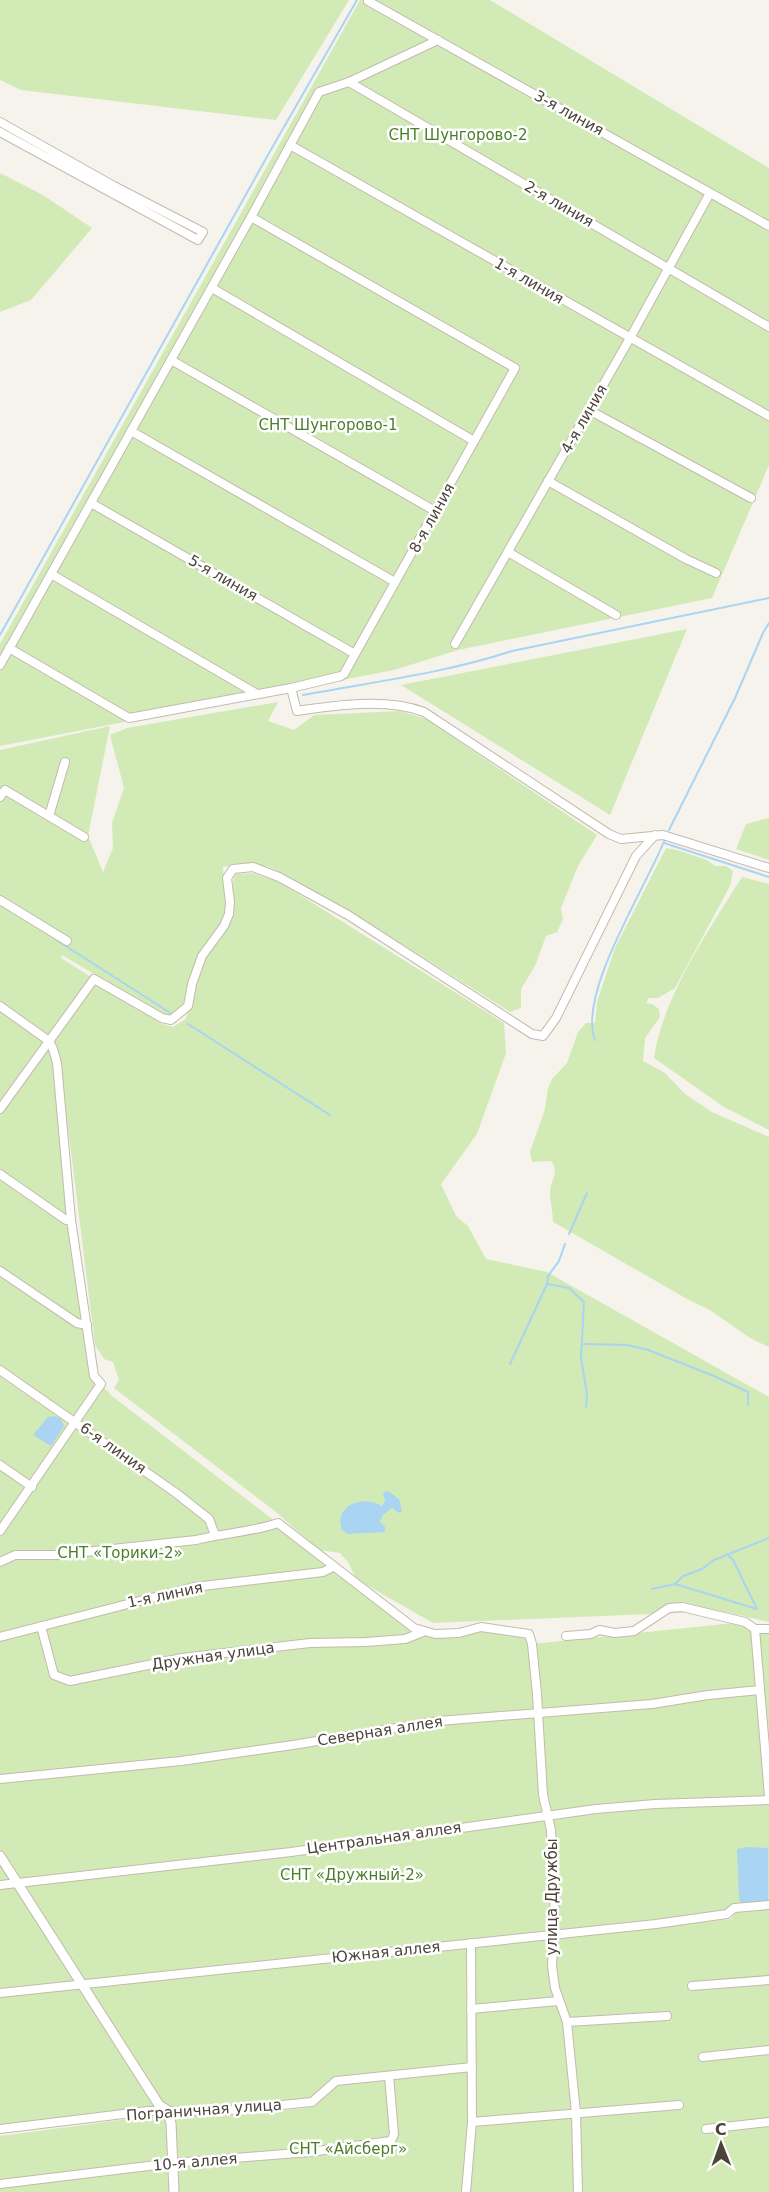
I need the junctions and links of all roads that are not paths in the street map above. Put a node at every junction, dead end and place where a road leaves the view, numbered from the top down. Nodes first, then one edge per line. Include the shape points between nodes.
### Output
1 (368, 1) edge
2 (438, 40) junction
3 (349, 82) junction
4 (0, 122) edge
5 (0, 132) edge
6 (290, 145) junction
7 (710, 193) junction
8 (251, 218) junction
9 (769, 226) edge
10 (668, 267) junction
11 (212, 288) junction
12 (769, 327) edge
13 (630, 338) junction
14 (171, 360) junction
15 (589, 410) junction
16 (769, 416) edge
17 (131, 431) junction
18 (474, 441) junction
19 (549, 481) junction
20 (751, 498) dead end
21 (91, 503) junction
22 (435, 511) junction
23 (508, 552) junction
24 (716, 573) dead end
25 (51, 574) junction
26 (395, 582) junction
27 (616, 615) dead end
28 (455, 644) dead end
29 (9, 648) junction
30 (356, 654) junction
31 (0, 665) edge
32 (291, 688) junction
33 (258, 694) junction
34 (65, 762) dead end
35 (2, 794) edge
36 (49, 816) junction
37 (655, 835) junction
38 (84, 837) dead end
39 (769, 868) edge
40 (0, 900) edge
41 (67, 941) dead end
42 (0, 1006) edge
43 (49, 1041) junction
44 (0, 1109) edge
45 (0, 1174) edge
46 (71, 1220) junction
47 (0, 1271) edge
48 (87, 1325) junction
49 (0, 1370) edge
50 (75, 1421) junction
51 (0, 1465) edge
52 (32, 1487) junction
53 (0, 1531) edge
54 (215, 1535) junction
55 (0, 1562) edge
56 (333, 1567) junction
57 (41, 1626) junction
58 (755, 1629) junction
59 (769, 1629) edge
60 (423, 1632) junction
61 (0, 1636) edge
62 (566, 1636) dead end
63 (760, 1690) junction
64 (538, 1713) junction
65 (766, 1733) edge
66 (0, 1779) edge
67 (769, 1798) edge
68 (548, 1815) junction
69 (0, 1856) edge
70 (18, 1883) junction
71 (0, 1885) edge
72 (769, 1905) edge
73 (553, 1935) junction
74 (471, 1943) junction
75 (769, 1980) edge
76 (82, 1983) junction
77 (692, 1986) dead end
78 (0, 1992) edge
79 (558, 2001) junction
80 (471, 2009) junction
81 (667, 2016) dead end
82 (567, 2022) junction
83 (769, 2050) edge
84 (703, 2057) dead end
85 (472, 2067) junction
86 (389, 2076) junction
87 (679, 2105) dead end
88 (167, 2110) junction
89 (576, 2113) junction
90 (472, 2122) junction
91 (769, 2122) edge
92 (0, 2128) edge
93 (706, 2129) dead end
94 (173, 2163) junction
95 (0, 2184) edge
96 (174, 2192) edge
97 (466, 2192) edge
98 (578, 2192) edge

1 - 2 street, 3-я линия
2 - 3 street
2 - 7 street, 3-я линия
3 - 6 street via 319,92
3 - 10 street, 2-я линия
4 - 5 street via 203,232 198,240
6 - 8 street
6 - 13 street, 1-я линия
7 - 9 street, 3-я линия
7 - 10 street, 4-я линия
8 - 11 street
8 - 18 street, 8-я линия via 515,368
10 - 12 street, 2-я линия
10 - 13 street, 4-я линия
11 - 14 street
11 - 18 street
13 - 15 street, 4-я линия
13 - 16 street, 1-я линия
14 - 17 street
14 - 22 street
15 - 19 street, 4-я линия
15 - 20 street
17 - 21 street
17 - 26 street
18 - 22 street, 8-я линия
19 - 23 street, 4-я линия
19 - 24 street
21 - 25 street
21 - 30 street, 5-я линия
22 - 26 street, 8-я линия
23 - 27 street
23 - 28 street, 4-я линия
25 - 29 street
25 - 33 street
26 - 30 street, 8-я линия
29 - 31 street
29 - 33 street via 129,718
30 - 32 street, 8-я линия via 340,676
32 - 33 street
32 - 37 street via 297,711 397,704 424,711 609,834 621,839
34 - 36 street
35 - 36 street
36 - 38 street
37 - 39 street
37 - 43 street via 636,856 556,1018 543,1036 532,1034 348,915 266,871 242,867 233,869 227,878 229,914 202,956 188,1006 182,1013 171,1020 162,1018 94,979
40 - 41 street
42 - 43 street
43 - 44 street
43 - 46 street via 57,1063
45 - 46 street
46 - 48 street
47 - 48 street via 77,1323
48 - 50 street via 94,1376 101,1384
49 - 50 street, 6-я линия
50 - 52 street
50 - 54 street, 6-я линия via 209,1519
51 - 52 street
52 - 53 street
54 - 55 street via 123,1549 15,1555
54 - 56 street via 278,1523
56 - 57 street, 1-я линия via 323,1572 194,1587
56 - 60 street
57 - 60 street, Дружная улица via 54,1675 70,1681 182,1658 310,1642 405,1639
57 - 61 street, 1-я линия
58 - 59 street
58 - 62 street via 745,1622 682,1607 669,1608 634,1631 599,1630
58 - 63 street
60 - 64 street, улица Дружбы via 459,1633 481,1627 529,1634
63 - 64 street, Северная аллея
63 - 65 street
64 - 66 street, Северная аллея via 439,1721 181,1761
64 - 68 street, улица Дружбы via 543,1795
65 - 67 street
67 - 68 street, Центральная аллея
68 - 70 street, Центральная аллея via 291,1852
68 - 73 street, улица Дружбы
69 - 70 street
70 - 71 street, Центральная аллея
70 - 76 street
72 - 73 street, Южная аллея via 734,1908 727,1914
73 - 74 street, Южная аллея
73 - 79 street, улица Дружбы via 552,1966
74 - 76 street, Южная аллея
74 - 80 street
75 - 77 street
76 - 78 street, Южная аллея
76 - 88 street via 159,2106
79 - 80 street
79 - 82 street, улица Дружбы
80 - 85 street
81 - 82 street
82 - 89 street, улица Дружбы
83 - 84 street
85 - 86 street, Пограничная улица
85 - 90 street
86 - 88 street, Пограничная улица via 336,2081 312,2102 220,2111
86 - 94 street, 10-я аллея via 394,2134 391,2141
87 - 89 street
88 - 92 street, Пограничная улица
88 - 94 street
89 - 90 street
89 - 98 street, улица Дружбы
90 - 97 street
91 - 93 street
94 - 95 street, 10-я аллея
94 - 96 street

